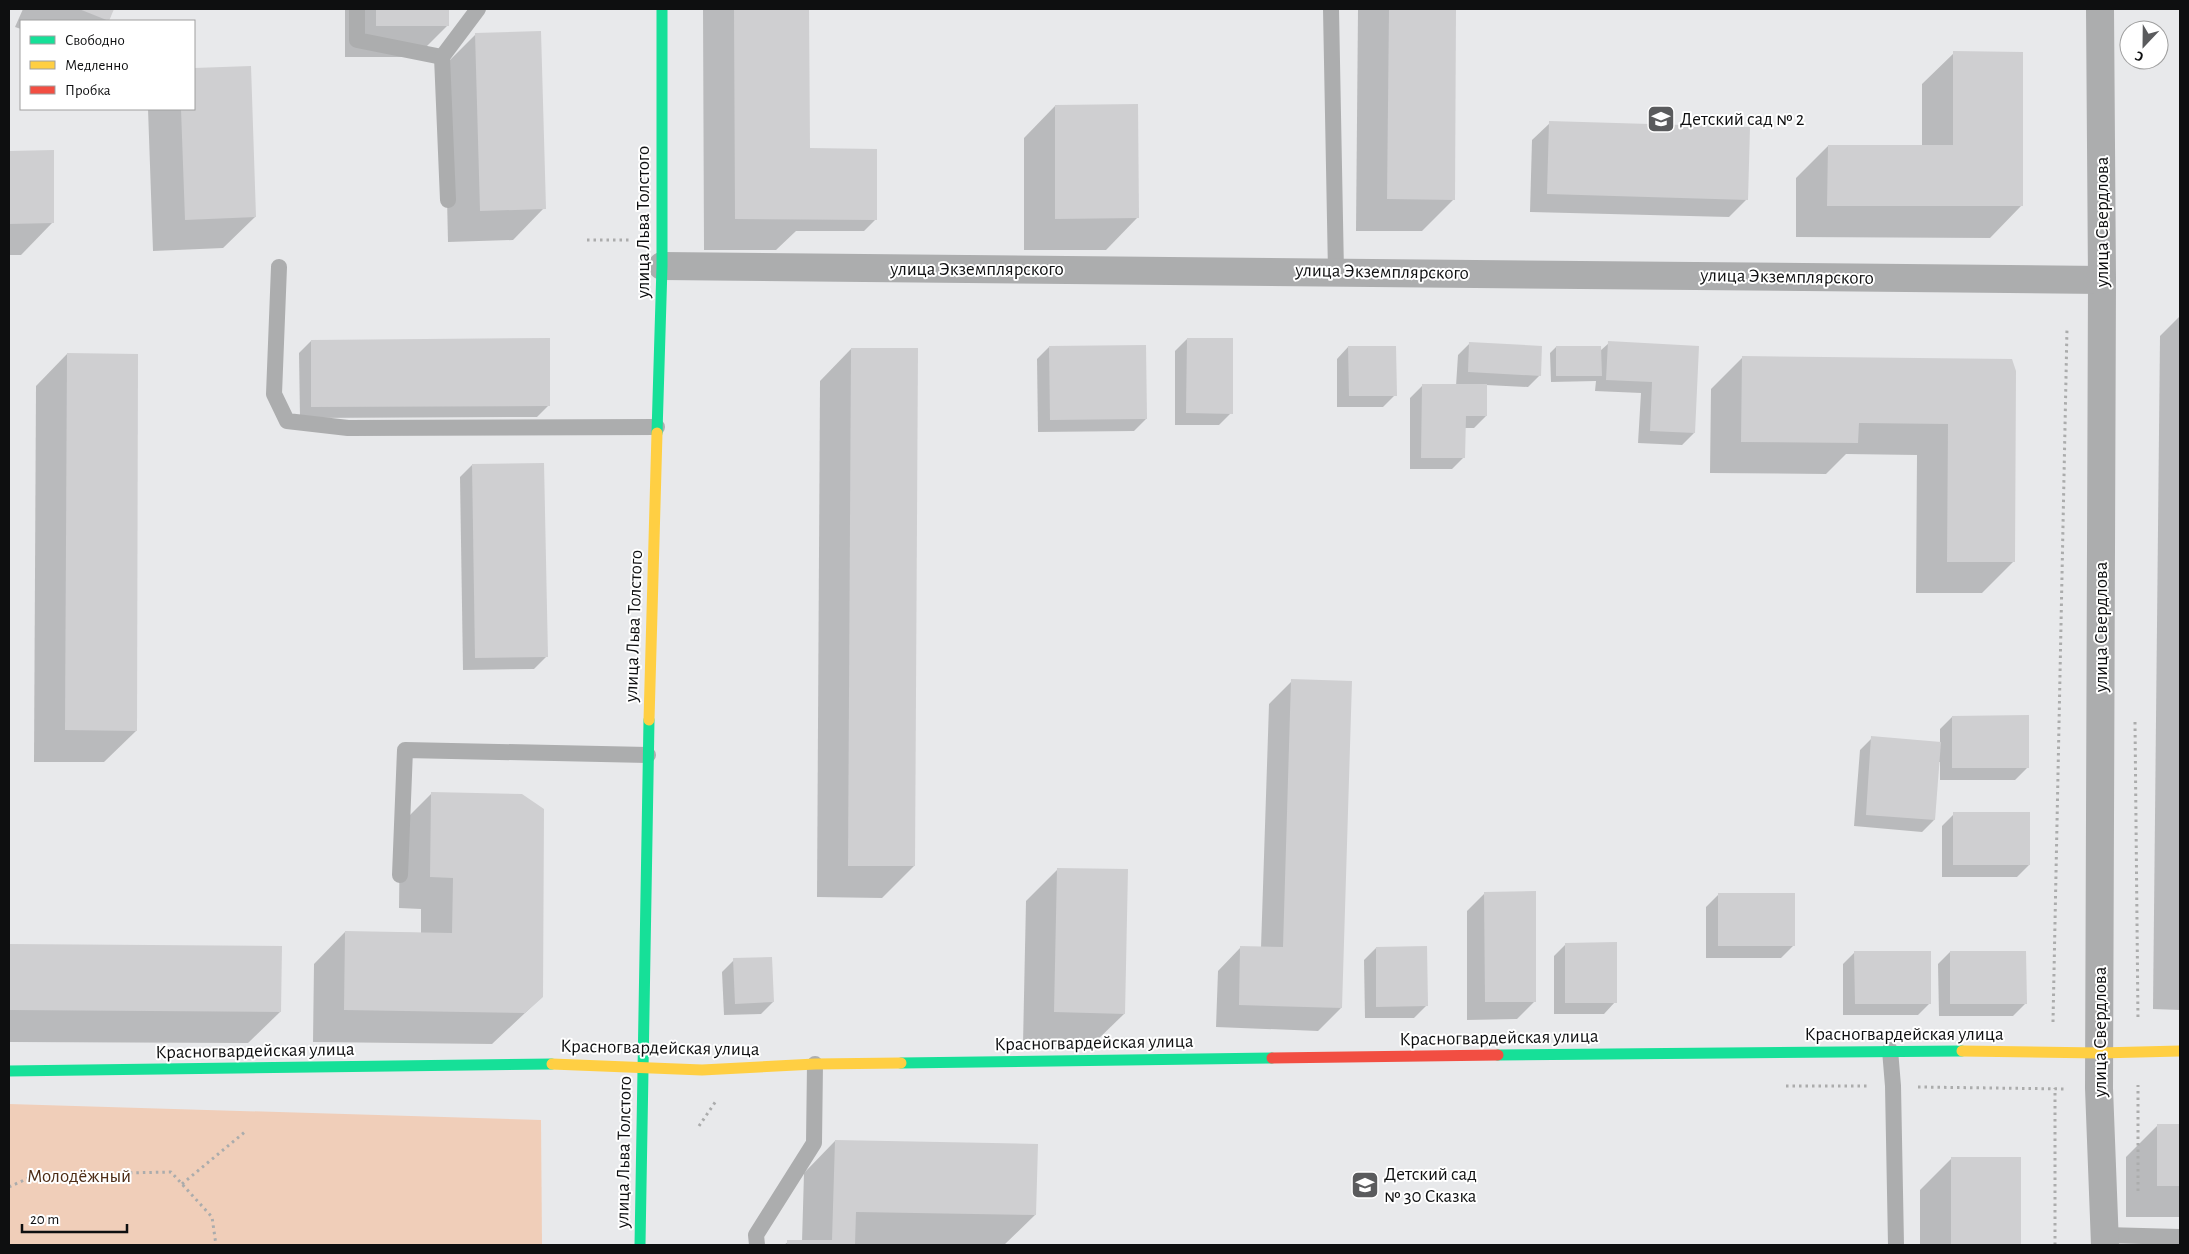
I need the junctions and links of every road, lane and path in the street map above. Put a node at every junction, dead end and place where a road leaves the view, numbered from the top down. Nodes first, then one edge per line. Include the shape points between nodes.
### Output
1 (357, 9) edge
2 (478, 9) edge
3 (662, 9) edge
4 (1331, 9) edge
5 (2100, 9) edge
6 (442, 57) junction
7 (448, 200) dead end
8 (662, 266) junction
9 (279, 267) dead end
10 (1336, 272) junction
11 (2068, 280) junction
12 (2102, 280) junction
13 (657, 427) junction
14 (648, 754) junction
15 (400, 875) dead end
16 (1890, 1050) junction
17 (2052, 1052) junction
18 (2180, 1052) edge
19 (2099, 1053) junction
20 (815, 1064) junction
21 (642, 1066) junction
22 (9, 1071) edge
23 (246, 1131) dead end
24 (182, 1184) junction
25 (9, 1188) edge
26 (2180, 1237) edge
27 (2105, 1240) edge
28 (216, 1245) edge
29 (640, 1245) edge
30 (757, 1245) edge
31 (1896, 1245) edge
32 (2055, 1245) edge

1 - 6 lane via 357,40
2 - 6 lane
3 - 8 street, улица Льва Толстого
4 - 10 lane
5 - 12 street, улица Свердлова
6 - 7 lane
8 - 10 street, улица Экземплярского
8 - 13 street, улица Льва Толстого
9 - 13 lane via 274,394 286,421 348,428
10 - 11 street, улица Экземплярского
11 - 12 street, улица Экземплярского
11 - 17 path
12 - 19 street, улица Свердлова
13 - 14 street, улица Льва Толстого
14 - 15 lane via 406,750
14 - 21 street, улица Льва Толстого
16 - 17 street, Красногвардейская улица
16 - 20 street, Красногвардейская улица
16 - 31 lane
17 - 19 street, Красногвардейская улица
17 - 32 path
18 - 19 street, Красногвардейская улица
19 - 27 street, улица Свердлова
20 - 21 street, Красногвардейская улица via 702,1070
20 - 30 lane via 814,1143 756,1235
21 - 22 street, Красногвардейская улица via 574,1064
21 - 29 street, улица Льва Толстого
23 - 24 path
24 - 25 path via 171,1172 151,1172 35,1175
24 - 28 path via 212,1217
26 - 27 lane

